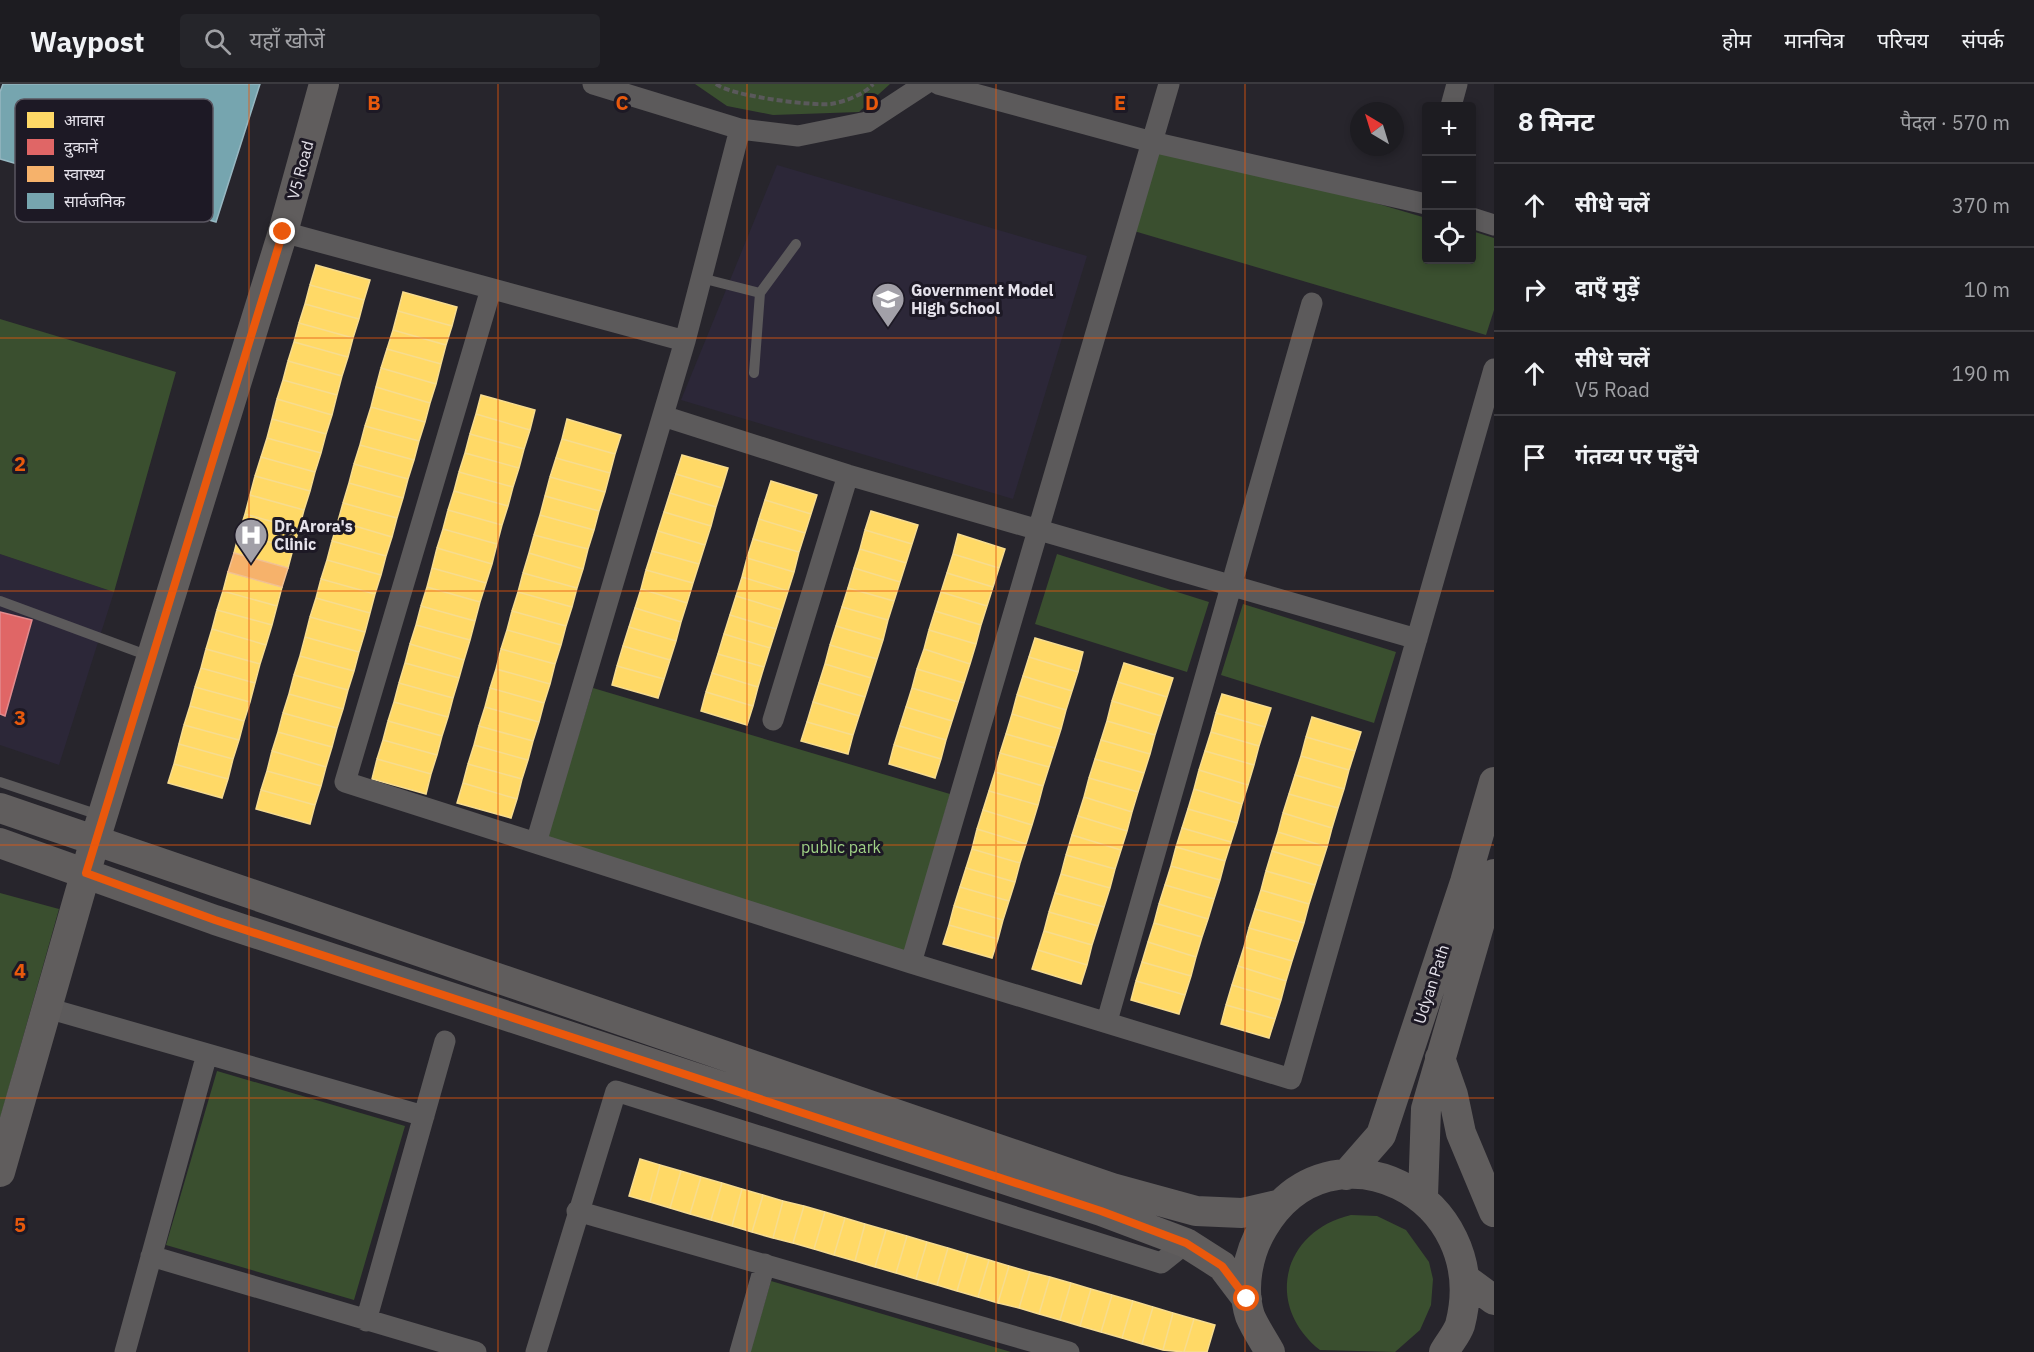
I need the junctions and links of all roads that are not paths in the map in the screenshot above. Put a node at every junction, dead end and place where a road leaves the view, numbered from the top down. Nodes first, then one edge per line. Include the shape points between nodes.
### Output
1 (324, 84) edge
2 (594, 84) edge
3 (925, 84) edge
4 (938, 84) edge
5 (1169, 84) edge
6 (1458, 84) edge
7 (1452, 102) edge
8 (741, 129) junction
9 (1152, 142) junction
10 (1422, 200) edge
11 (1476, 219) edge
12 (1494, 225) edge
13 (283, 232) junction
14 (795, 244) dead end
15 (701, 278) junction
16 (491, 289) junction
17 (760, 294) junction
18 (1312, 303) dead end
19 (685, 341) junction
20 (1494, 369) edge
21 (754, 374) dead end
22 (663, 416) junction
23 (848, 476) junction
24 (1038, 530) junction
25 (1232, 584) junction
26 (0, 601) edge
27 (1417, 639) junction
28 (152, 657) junction
29 (773, 720) dead end
30 (0, 782) edge
31 (1494, 782) edge
32 (0, 808) edge
33 (99, 828) junction
34 (0, 843) edge
35 (536, 843) junction
36 (0, 853) edge
37 (34, 855) junction
38 (86, 873) junction
39 (1494, 874) edge
40 (911, 963) junction
41 (47, 1008) junction
42 (1107, 1021) junction
43 (446, 1041) dead end
44 (207, 1054) junction
45 (1440, 1058) junction
46 (424, 1116) junction
47 (0, 1172) edge
48 (1346, 1175) junction
49 (1423, 1196) junction
50 (1281, 1204) junction
51 (577, 1211) junction
52 (1494, 1212) edge
53 (1186, 1243) junction
54 (152, 1256) junction
55 (765, 1264) junction
56 (1468, 1281) junction
57 (1247, 1299) junction
58 (1494, 1300) edge
59 (366, 1321) junction
60 (1062, 1351) edge
61 (125, 1352) edge
62 (476, 1352) edge
63 (536, 1352) edge
64 (740, 1352) edge
65 (1270, 1352) edge
66 (1444, 1352) edge

1 - 13 main road, V5 Road
2 - 8 street
3 - 8 street via 867,122 798,136
4 - 9 street
5 - 9 street
6 - 7 street
8 - 15 street
9 - 10 street
9 - 24 street
11 - 12 street
13 - 16 street
13 - 28 main road, V5 Road
14 - 17 lane
15 - 17 lane
15 - 19 street
16 - 19 street
16 - 35 street via 345,782
17 - 21 lane
18 - 25 street
19 - 22 street
20 - 27 street
22 - 23 street
22 - 35 street
23 - 24 street
23 - 29 street
24 - 25 street
24 - 40 street
25 - 27 street
25 - 42 street
26 - 28 lane
27 - 42 street via 1291,1078
28 - 33 main road, V5 Road
30 - 33 lane
31 - 48 main road, Udyan Path via 1381,1135
32 - 33 main road
33 - 38 main road, V5 Road
33 - 50 main road via 1112,1188 1196,1211 1242,1214
34 - 37 main road
35 - 40 street
36 - 37 street
37 - 38 main road
38 - 41 main road, V5 Road
38 - 53 main road via 226,923 1101,1211
39 - 45 main road, Udyan Path
40 - 42 street
41 - 44 street
41 - 47 main road, V5 Road
43 - 46 street
44 - 46 street
44 - 54 street
45 - 49 main road, Udyan Path via 1426,1109
45 - 52 main road via 1461,1133
46 - 59 street
48 - 49 main road via 1364,1174 1402,1183
48 - 50 main road via 1317,1182
49 - 56 main road via 1445,1216 1457,1236
50 - 57 main road via 1255,1242 1247,1273
51 - 53 street via 616,1091 1161,1263
51 - 55 street
51 - 63 street
53 - 57 main road via 1222,1266
54 - 59 street
54 - 61 street
55 - 60 street
55 - 64 street
56 - 58 main road
56 - 66 main road via 1459,1327
57 - 65 main road via 1251,1317
59 - 62 street

